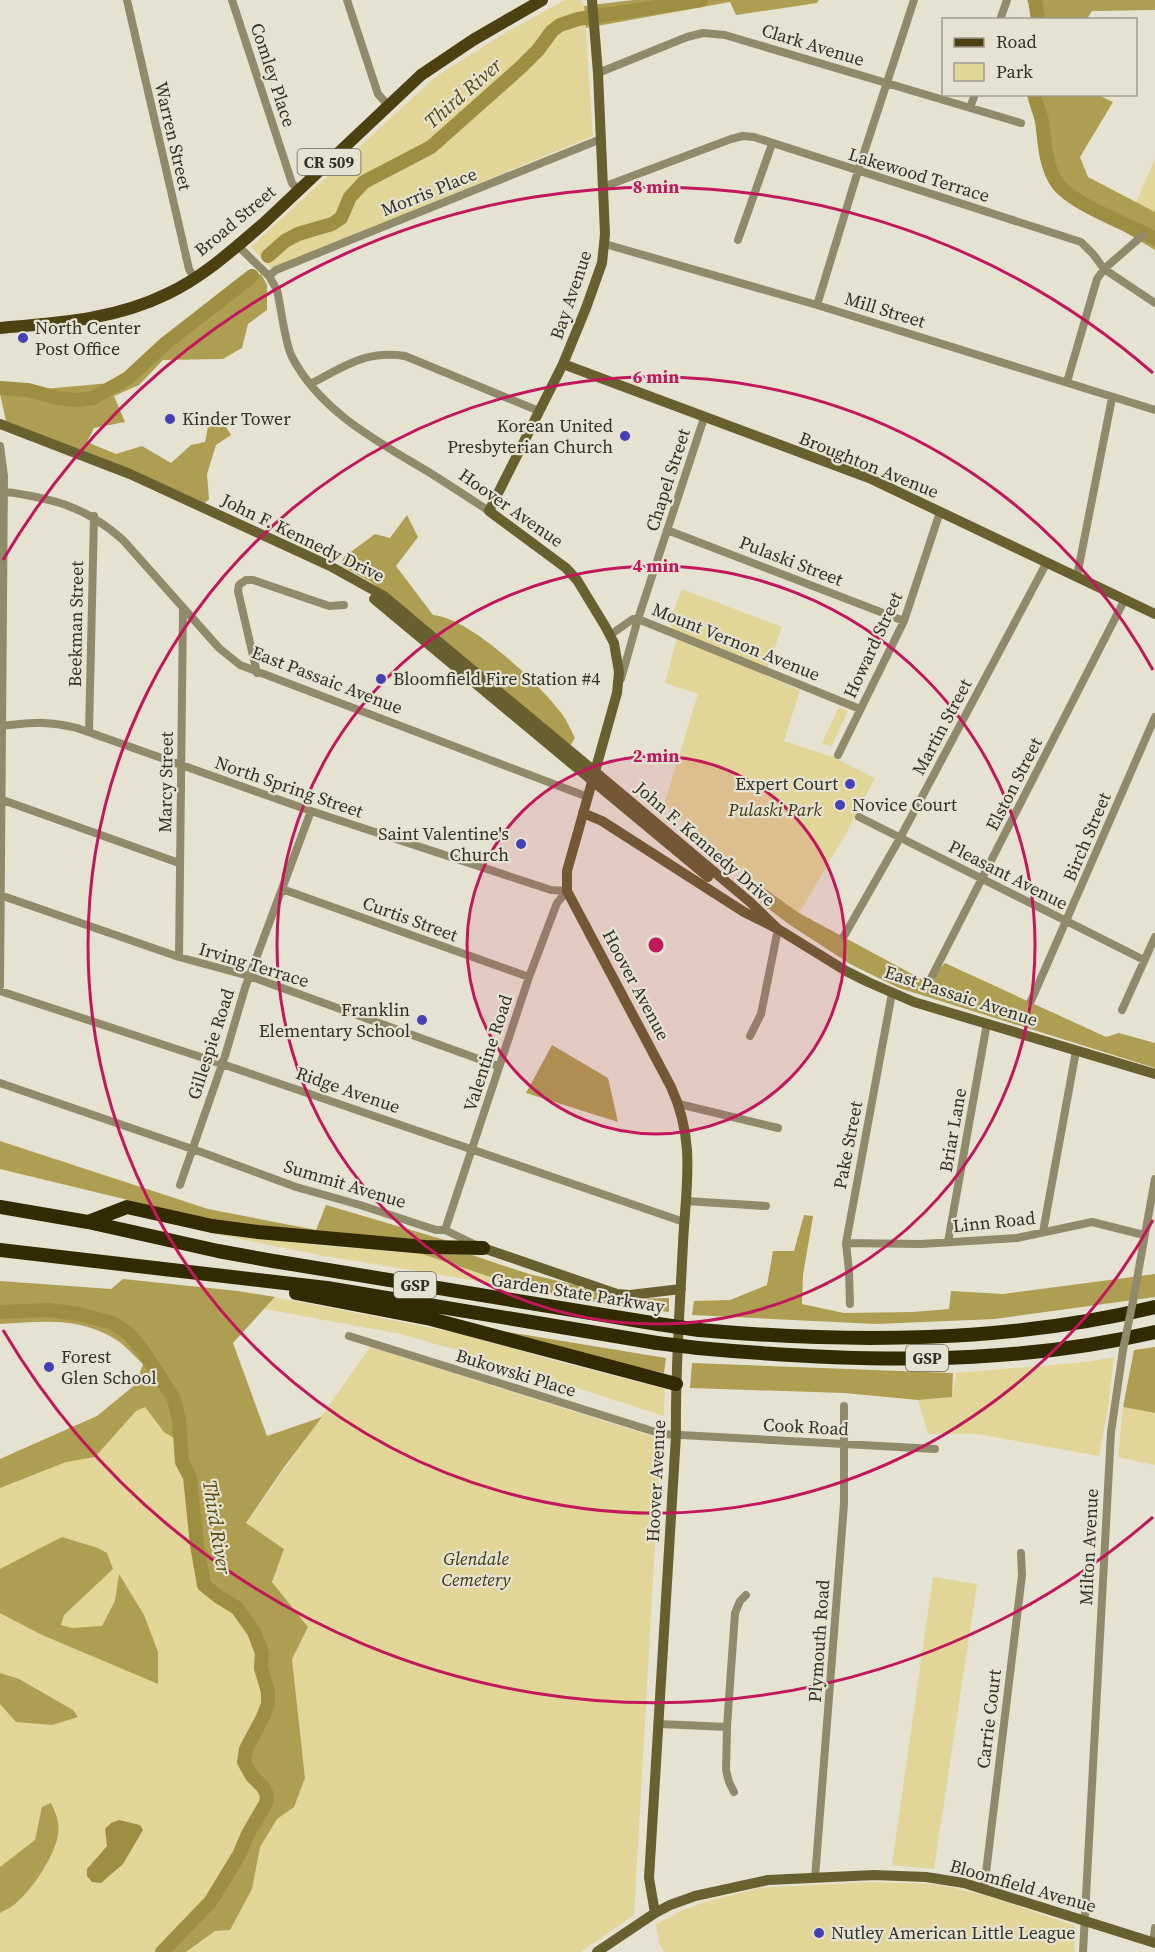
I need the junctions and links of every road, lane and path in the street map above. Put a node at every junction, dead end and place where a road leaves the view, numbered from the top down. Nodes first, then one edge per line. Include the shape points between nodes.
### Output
1 (127, 0) edge
2 (232, 0) edge
3 (347, 0) edge
4 (542, 0) edge
5 (914, 0) edge
6 (1006, 0) edge
7 (593, 5) edge
8 (1001, 18) edge
9 (598, 74) junction
10 (888, 83) junction
11 (974, 96) edge
12 (388, 105) junction
13 (970, 108) junction
14 (1021, 123) dead end
15 (601, 139) junction
16 (772, 144) junction
17 (858, 171) junction
18 (603, 187) junction
19 (299, 191) junction
20 (1143, 236) dead end
21 (738, 240) dead end
22 (605, 244) junction
23 (238, 246) junction
24 (1104, 269) junction
25 (269, 276) junction
26 (194, 278) junction
27 (1155, 303) edge
28 (817, 305) junction
29 (0, 328) edge
30 (563, 364) junction
31 (1067, 382) junction
32 (310, 384) junction
33 (1112, 398) junction
34 (1155, 410) edge
35 (539, 411) junction
36 (704, 418) junction
37 (0, 424) edge
38 (0, 431) edge
39 (0, 446) edge
40 (2, 491) edge
41 (489, 512) junction
42 (940, 512) junction
43 (94, 516) junction
44 (667, 530) junction
45 (1047, 562) junction
46 (1077, 576) junction
47 (1125, 598) junction
48 (344, 605) dead end
49 (183, 608) junction
50 (1155, 614) edge
51 (638, 619) junction
52 (904, 621) junction
53 (610, 635) junction
54 (257, 673) junction
55 (617, 693) junction
56 (860, 709) junction
57 (1155, 717) edge
58 (1, 726) edge
59 (89, 732) junction
60 (838, 755) dead end
61 (182, 765) junction
62 (594, 776) junction
63 (588, 797) junction
64 (0, 799) edge
65 (311, 811) junction
66 (583, 813) junction
67 (859, 817) dead end
68 (900, 838) junction
69 (179, 863) junction
70 (983, 879) junction
71 (282, 889) junction
72 (567, 891) junction
73 (0, 895) edge
74 (1067, 921) junction
75 (778, 929) junction
76 (844, 936) dead end
77 (1155, 937) edge
78 (179, 957) junction
79 (1144, 960) junction
80 (249, 976) junction
81 (528, 978) junction
82 (929, 982) dead end
83 (0, 986) edge
84 (0, 991) edge
85 (892, 993) junction
86 (1031, 1001) dead end
87 (1122, 1010) dead end
88 (987, 1023) junction
89 (750, 1036) dead end
90 (1076, 1051) junction
91 (222, 1064) junction
92 (498, 1066) junction
93 (1155, 1074) edge
94 (0, 1083) edge
95 (679, 1104) junction
96 (778, 1128) dead end
97 (192, 1149) junction
98 (472, 1149) junction
99 (1155, 1179) edge
100 (180, 1185) dead end
101 (686, 1201) junction
102 (766, 1206) dead end
103 (0, 1207) edge
104 (88, 1222) junction
105 (684, 1222) junction
106 (445, 1230) junction
107 (1043, 1232) junction
108 (1144, 1235) junction
109 (948, 1242) junction
110 (846, 1243) junction
111 (483, 1248) junction
112 (0, 1250) edge
113 (214, 1276) junction
114 (681, 1289) junction
115 (850, 1304) dead end
116 (1155, 1307) edge
117 (1155, 1332) edge
118 (349, 1336) dead end
119 (676, 1384) junction
120 (844, 1406) dead end
121 (676, 1434) junction
122 (844, 1444) junction
123 (935, 1449) dead end
124 (1021, 1553) dead end
125 (746, 1595) dead end
126 (660, 1724) junction
127 (727, 1728) junction
128 (734, 1792) dead end
129 (815, 1878) junction
130 (984, 1889) junction
131 (655, 1913) junction
132 (1084, 1922) junction
133 (1155, 1928) edge
134 (1154, 1942) edge
135 (597, 1952) edge
136 (1083, 1952) edge

1 - 26 street, Warren Street
2 - 19 street, Comley Place via 292,183
3 - 12 street via 378,94
4 - 12 main road, Broad Street / CR 509 via 436,64
5 - 10 street
6 - 8 street
7 - 9 street, Bay Avenue
9 - 10 street, Clark Avenue via 703,33 724,35
9 - 15 street, Bay Avenue
10 - 13 street, Clark Avenue
10 - 17 street
11 - 13 street
12 - 19 main road, Broad Street / CR 509
13 - 14 street, Clark Avenue
15 - 18 street, Bay Avenue
15 - 25 street, Morris Place
16 - 17 street, Lakewood Terrace
16 - 18 street, Lakewood Terrace via 754,137 737,138
16 - 21 street
17 - 24 street, Lakewood Terrace via 1075,240
17 - 28 street
18 - 22 street, Bay Avenue
19 - 23 main road, Broad Street / CR 509
20 - 24 street
22 - 28 street, Mill Street
22 - 30 street, Bay Avenue via 599,274
23 - 25 street, Hoover Avenue
23 - 26 main road, Broad Street / CR 509
24 - 27 street, Lakewood Terrace
24 - 31 street via 1097,279
25 - 32 street, Hoover Avenue via 277,290 291,356
26 - 29 main road, Broad Street / CR 509 via 167,295 112,314
28 - 31 street, Mill Street
30 - 35 street, Bay Avenue
30 - 36 street, Broughton Avenue
31 - 33 street, Mill Street
32 - 35 street via 364,356 393,354
32 - 41 street, Hoover Avenue via 364,433
33 - 34 street, Mill Street
33 - 46 street
35 - 41 street, Bay Avenue
36 - 42 street, Broughton Avenue via 869,478
36 - 44 street, Chapel Street
37 - 62 street, John F. Kennedy Drive via 130,474 365,584 402,610
38 - 62 street, John F. Kennedy Drive via 128,481 362,591
39 - 40 street
40 - 43 street, East Passaic Avenue via 74,506
40 - 58 street
41 - 53 street, Hoover Avenue via 572,574
42 - 45 street, Broughton Avenue
42 - 52 street, Howard Street
43 - 49 street, East Passaic Avenue via 123,540
43 - 59 street, Beekman Street
44 - 51 street, Chapel Street
44 - 52 street, Pulaski Street
45 - 46 street, Broughton Avenue
45 - 68 street, Martin Street
46 - 47 street, Broughton Avenue
47 - 50 street, Broughton Avenue
47 - 70 street, Elston Street
48 - 54 street via 329,606 253,580 239,585
49 - 54 street, East Passaic Avenue via 229,657
49 - 61 street, Marcy Street
51 - 53 street
51 - 55 street, Mount Vernon Avenue
51 - 56 street, Mount Vernon Avenue
52 - 56 street, Howard Street
53 - 55 street, Hoover Avenue via 620,672
54 - 63 street, East Passaic Avenue
55 - 62 street, Hoover Avenue
56 - 60 street, Howard Street
57 - 74 street, Birch Street
58 - 59 street, North Spring Street via 58,723
58 - 64 street
59 - 61 street, North Spring Street
61 - 65 street, North Spring Street
61 - 69 street, Marcy Street
62 - 63 street, Hoover Avenue
62 - 75 street, John F. Kennedy Drive via 747,909
63 - 66 street, Hoover Avenue
64 - 69 street
64 - 73 street
65 - 71 street, Gillespie Road
65 - 72 street, North Spring Street via 551,890
66 - 72 street, Hoover Avenue via 567,871
66 - 75 street, East Passaic Avenue
67 - 68 street, Pleasant Avenue
68 - 70 street, Pleasant Avenue
68 - 76 street, Martin Street
69 - 78 street, Marcy Street
70 - 74 street, Pleasant Avenue
70 - 82 street, Elston Street
71 - 80 street, Gillespie Road
71 - 81 street, Curtis Street
72 - 81 street, Valentine Road via 556,903
72 - 95 street, Hoover Avenue
73 - 78 street, Irving Terrace
73 - 83 street
74 - 79 street, Pleasant Avenue
74 - 86 street, Birch Street
75 - 85 street, East Passaic Avenue via 846,971
75 - 89 street via 761,1014
77 - 79 street
78 - 80 street, Irving Terrace
79 - 87 street
80 - 91 street, Gillespie Road
80 - 92 street, Irving Terrace
81 - 92 street, Valentine Road
84 - 91 street, Ridge Avenue
85 - 88 street, East Passaic Avenue
85 - 110 street, Pake Street
88 - 90 street, East Passaic Avenue
88 - 109 street, Briar Lane
90 - 93 street, East Passaic Avenue
90 - 107 street
91 - 97 street, Gillespie Road
91 - 98 street, Ridge Avenue
92 - 98 street, Valentine Road
94 - 97 street, Summit Avenue
95 - 96 street
95 - 101 street, Hoover Avenue via 688,1150
97 - 100 street, Gillespie Road
97 - 106 street, Summit Avenue via 296,1187
98 - 105 street, Ridge Avenue
98 - 106 street, Valentine Road
99 - 108 street, Milton Avenue
101 - 102 street
101 - 105 street, Hoover Avenue
103 - 104 highway, Garden State Parkway / GSP
104 - 111 highway via 127,1207 258,1232 425,1247
104 - 116 highway, Garden State Parkway / GSP, bridge via 273,1261 699,1330 837,1338 952,1336 1067,1323
105 - 114 street, Hoover Avenue
106 - 111 street, Summit Avenue
107 - 108 street, Linn Road via 1092,1222
107 - 109 street, Linn Road via 1017,1238
108 - 132 street, Milton Avenue, bridge via 1111,1432
109 - 110 street, Linn Road
110 - 115 street, Pake Street
111 - 114 street, Summit Avenue via 617,1294
112 - 113 highway, Garden State Parkway / GSP
113 - 117 highway, Garden State Parkway / GSP, bridge via 327,1288 657,1343 828,1357 1005,1356
113 - 119 highway via 441,1322
114 - 119 street, Hoover Avenue
118 - 121 street, Bukowski Place via 645,1429
119 - 121 street, Hoover Avenue
120 - 122 street, Plymouth Road
121 - 122 street, Cook Road
121 - 126 street, Hoover Avenue
122 - 123 street, Cook Road
122 - 129 street, Plymouth Road via 844,1504
124 - 130 street, Carrie Court via 1022,1575
125 - 127 street via 735,1613
126 - 127 street
126 - 131 street, Hoover Avenue via 649,1878
127 - 128 street via 726,1770
129 - 130 street, Bloomfield Avenue via 903,1875
129 - 131 street, Bloomfield Avenue via 736,1886 683,1900
130 - 132 street, Bloomfield Avenue
131 - 135 street, Bloomfield Avenue
132 - 134 street, Bloomfield Avenue
132 - 136 street, Milton Avenue
133 - 134 street

